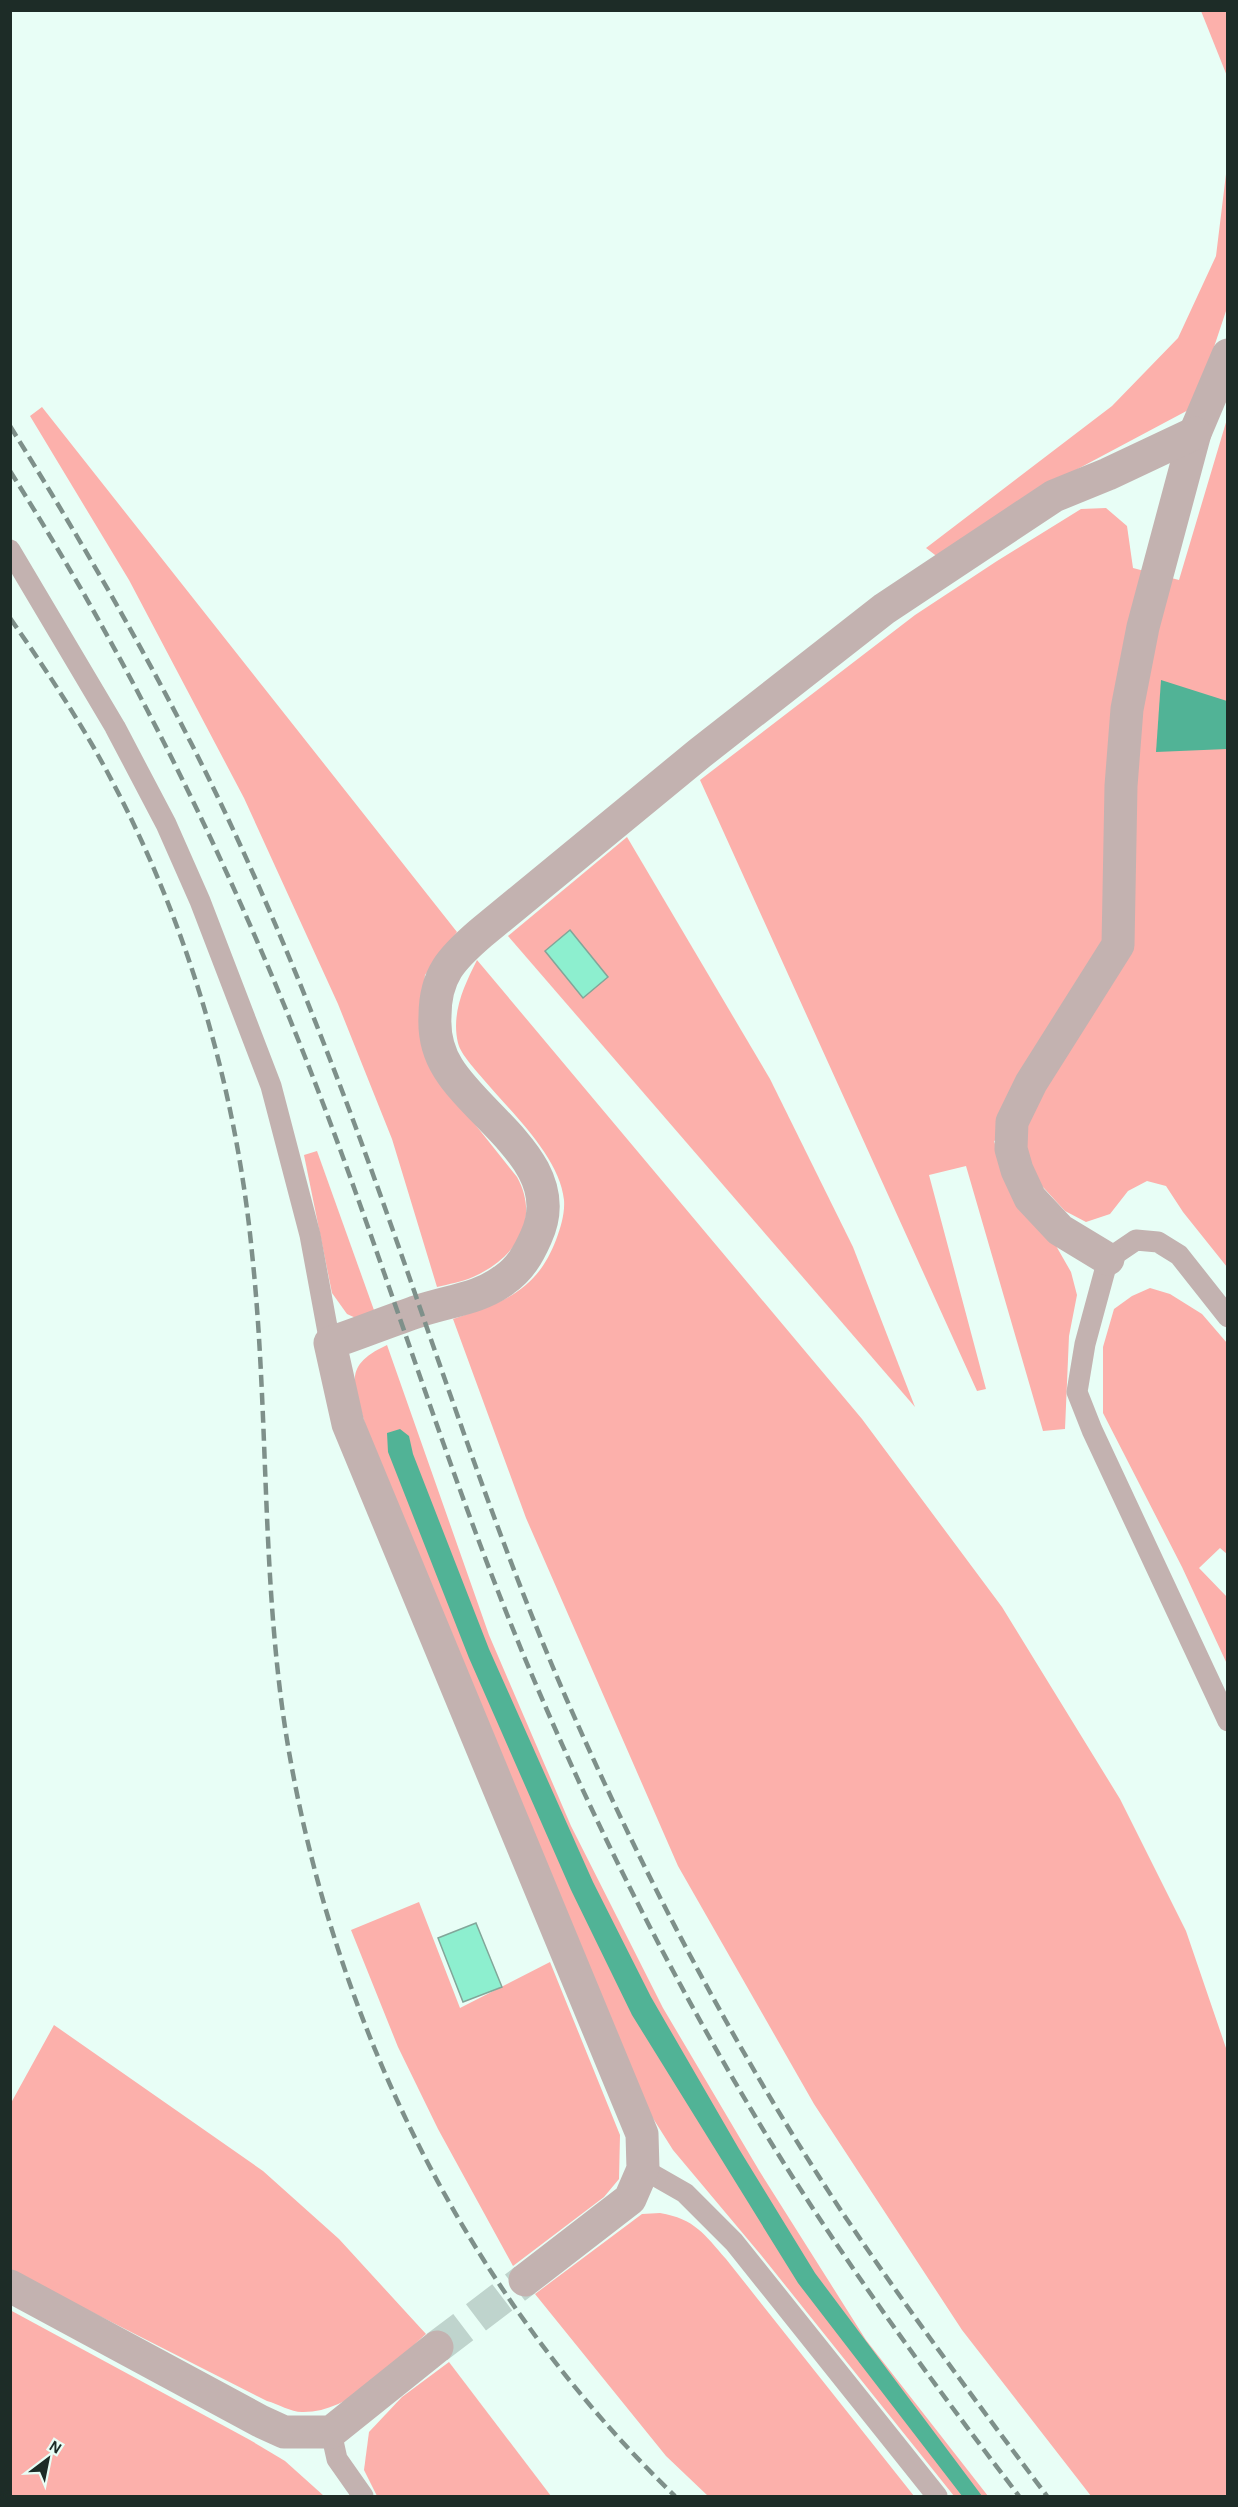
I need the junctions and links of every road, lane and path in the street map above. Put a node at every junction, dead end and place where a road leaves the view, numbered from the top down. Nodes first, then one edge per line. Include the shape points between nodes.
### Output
1 (1227, 355) edge
2 (1195, 433) junction
3 (10, 550) edge
4 (1108, 1259) junction
5 (1227, 1317) edge
6 (330, 1343) junction
7 (1227, 1721) edge
8 (643, 2169) junction
9 (525, 2280) tunnel mouth
10 (10, 2286) edge
11 (437, 2347) tunnel mouth
12 (331, 2432) junction
13 (363, 2496) edge
14 (936, 2496) edge

1 - 2 street
2 - 4 street via 1143,627 1127,709 1121,786 1118,945 1031,1083 1012,1122 1011,1149 1030,1198 1060,1230
2 - 6 street via 1054,496 884,609 608,828 462,950 438,985 434,1025 438,1046 449,1069 536,1173 544,1202 539,1230 525,1260 503,1281 473,1296
3 - 6 lane via 115,727 166,824 200,901 271,1086 310,1235
4 - 5 lane via 1136,1239 1158,1242 1179,1255
4 - 7 lane via 1085,1344 1077,1392
6 - 8 street via 348,1424 642,2134
8 - 9 street via 630,2199
8 - 14 lane via 685,2193 734,2242
10 - 12 street via 284,2432
11 - 12 street
12 - 13 lane via 337,2459

